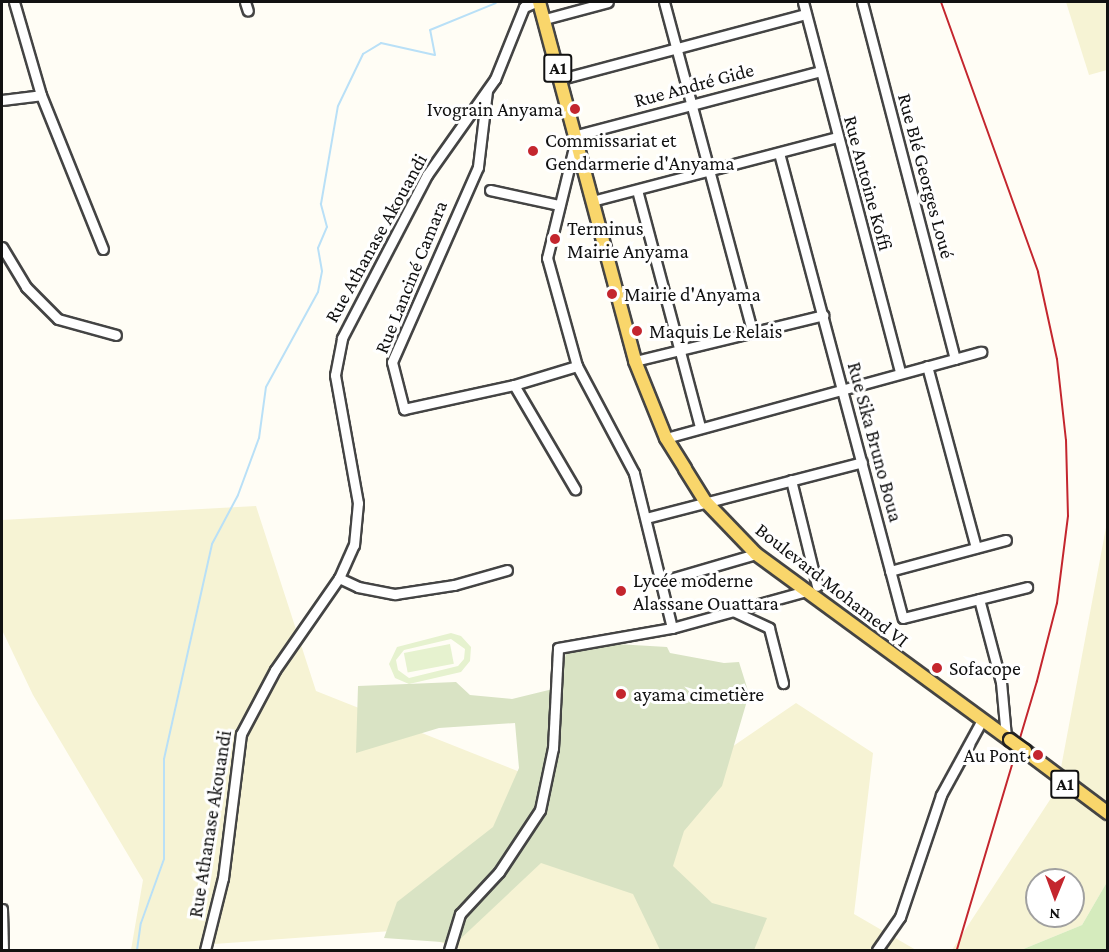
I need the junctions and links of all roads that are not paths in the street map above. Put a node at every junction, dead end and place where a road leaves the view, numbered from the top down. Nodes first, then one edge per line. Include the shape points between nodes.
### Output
1 (14, 2) edge
2 (538, 2) edge
3 (605, 2) edge
4 (664, 2) edge
5 (803, 2) edge
6 (862, 2) edge
7 (806, 14) junction
8 (545, 19) junction
9 (677, 49) junction
10 (821, 71) junction
11 (561, 79) junction
12 (487, 91) junction
13 (41, 95) junction
14 (2, 100) edge
15 (692, 104) junction
16 (577, 135) junction
17 (837, 137) junction
18 (779, 153) junction
19 (709, 170) junction
20 (490, 190) dead end
21 (637, 190) junction
22 (592, 201) junction
23 (559, 205) junction
24 (2, 247) edge
25 (103, 249) dead end
26 (823, 315) junction
27 (752, 331) junction
28 (116, 335) dead end
29 (679, 350) junction
30 (981, 352) dead end
31 (955, 359) junction
32 (635, 361) junction
33 (577, 366) junction
34 (927, 366) junction
35 (900, 374) junction
36 (514, 385) junction
37 (842, 390) junction
38 (700, 427) junction
39 (666, 438) junction
40 (862, 462) junction
41 (791, 480) junction
42 (575, 489) dead end
43 (706, 502) junction
44 (646, 518) junction
45 (1006, 540) dead end
46 (976, 548) junction
47 (756, 554) junction
48 (507, 570) dead end
49 (890, 571) junction
50 (339, 578) junction
51 (663, 581) junction
52 (818, 586) dead end
53 (1027, 587) dead end
54 (804, 592) junction
55 (979, 599) junction
56 (733, 611) junction
57 (672, 628) junction
58 (783, 683) dead end
59 (981, 722) junction
60 (1008, 739) junction
61 (1107, 813) edge
62 (2, 909) edge
63 (3, 951) edge
64 (205, 951) edge
65 (448, 951) edge
66 (878, 951) edge

1 - 13 street
2 - 8 main road, Boulevard Mohamed VI / A1
2 - 12 street, Rue Athanase Akouandi via 524,7
3 - 8 street
4 - 9 street
5 - 7 street, Rue Antoine Koffi
6 - 31 street, Rue Blé Georges Loué
7 - 9 street
7 - 10 street, Rue Antoine Koffi
8 - 11 main road, Boulevard Mohamed VI / A1
9 - 11 street
9 - 15 street
10 - 15 street, Rue André Gide
10 - 17 street, Rue Antoine Koffi
11 - 16 main road, Boulevard Mohamed VI / A1
12 - 36 street, Rue Lanciné Camara via 478,167 392,362 404,410
12 - 50 street, Rue Athanase Akouandi via 428,175 342,338 335,375 337,400 354,478 357,524 354,544
13 - 14 street
13 - 25 street
15 - 16 street, Rue André Gide
15 - 19 street
16 - 22 main road, Boulevard Mohamed VI / A1
16 - 23 street
17 - 18 street
17 - 35 street, Rue Antoine Koffi
18 - 19 street
18 - 26 street, Rue Sika Bruno Boua
19 - 21 street
19 - 27 street
20 - 23 street
21 - 22 street
21 - 29 street
22 - 32 main road, Boulevard Mohamed VI / A1
23 - 33 street via 547,258
24 - 28 street via 26,287 58,319
26 - 27 street
26 - 37 street, Rue Sika Bruno Boua
27 - 29 street
29 - 32 street
29 - 38 street
30 - 31 street
31 - 34 street
32 - 39 main road, Boulevard Mohamed VI / A1
33 - 36 street, Rue Lanciné Camara
33 - 44 street via 634,473
34 - 35 street
34 - 46 street
35 - 37 street
36 - 42 street
37 - 38 street
37 - 40 street, Rue Sika Bruno Boua
38 - 39 street
39 - 43 main road, Boulevard Mohamed VI / A1
40 - 41 street
40 - 49 street, Rue Sika Bruno Boua
41 - 43 street
41 - 52 street
43 - 44 street
43 - 47 main road, Boulevard Mohamed VI / A1
44 - 51 street
45 - 46 street
46 - 49 street
47 - 51 street
47 - 54 main road, Boulevard Mohamed VI / A1
48 - 50 street via 454,585 395,594 358,587
49 - 55 street, Rue Sika Bruno Boua via 903,618
50 - 64 street, Rue Athanase Akouandi via 270,678 240,734 223,878
51 - 57 street
53 - 55 street, Rue Sika Bruno Boua
54 - 56 street
54 - 59 main road, Boulevard Mohamed VI / A1
55 - 60 street via 1001,682
56 - 57 street
56 - 58 street via 769,628
57 - 65 street via 558,648 553,748 540,810 498,872 460,914
59 - 60 main road, Boulevard Mohamed VI / A1
59 - 66 street via 940,795 900,917
60 - 61 main road, Boulevard Mohamed VI / A1, bridge
62 - 63 street

